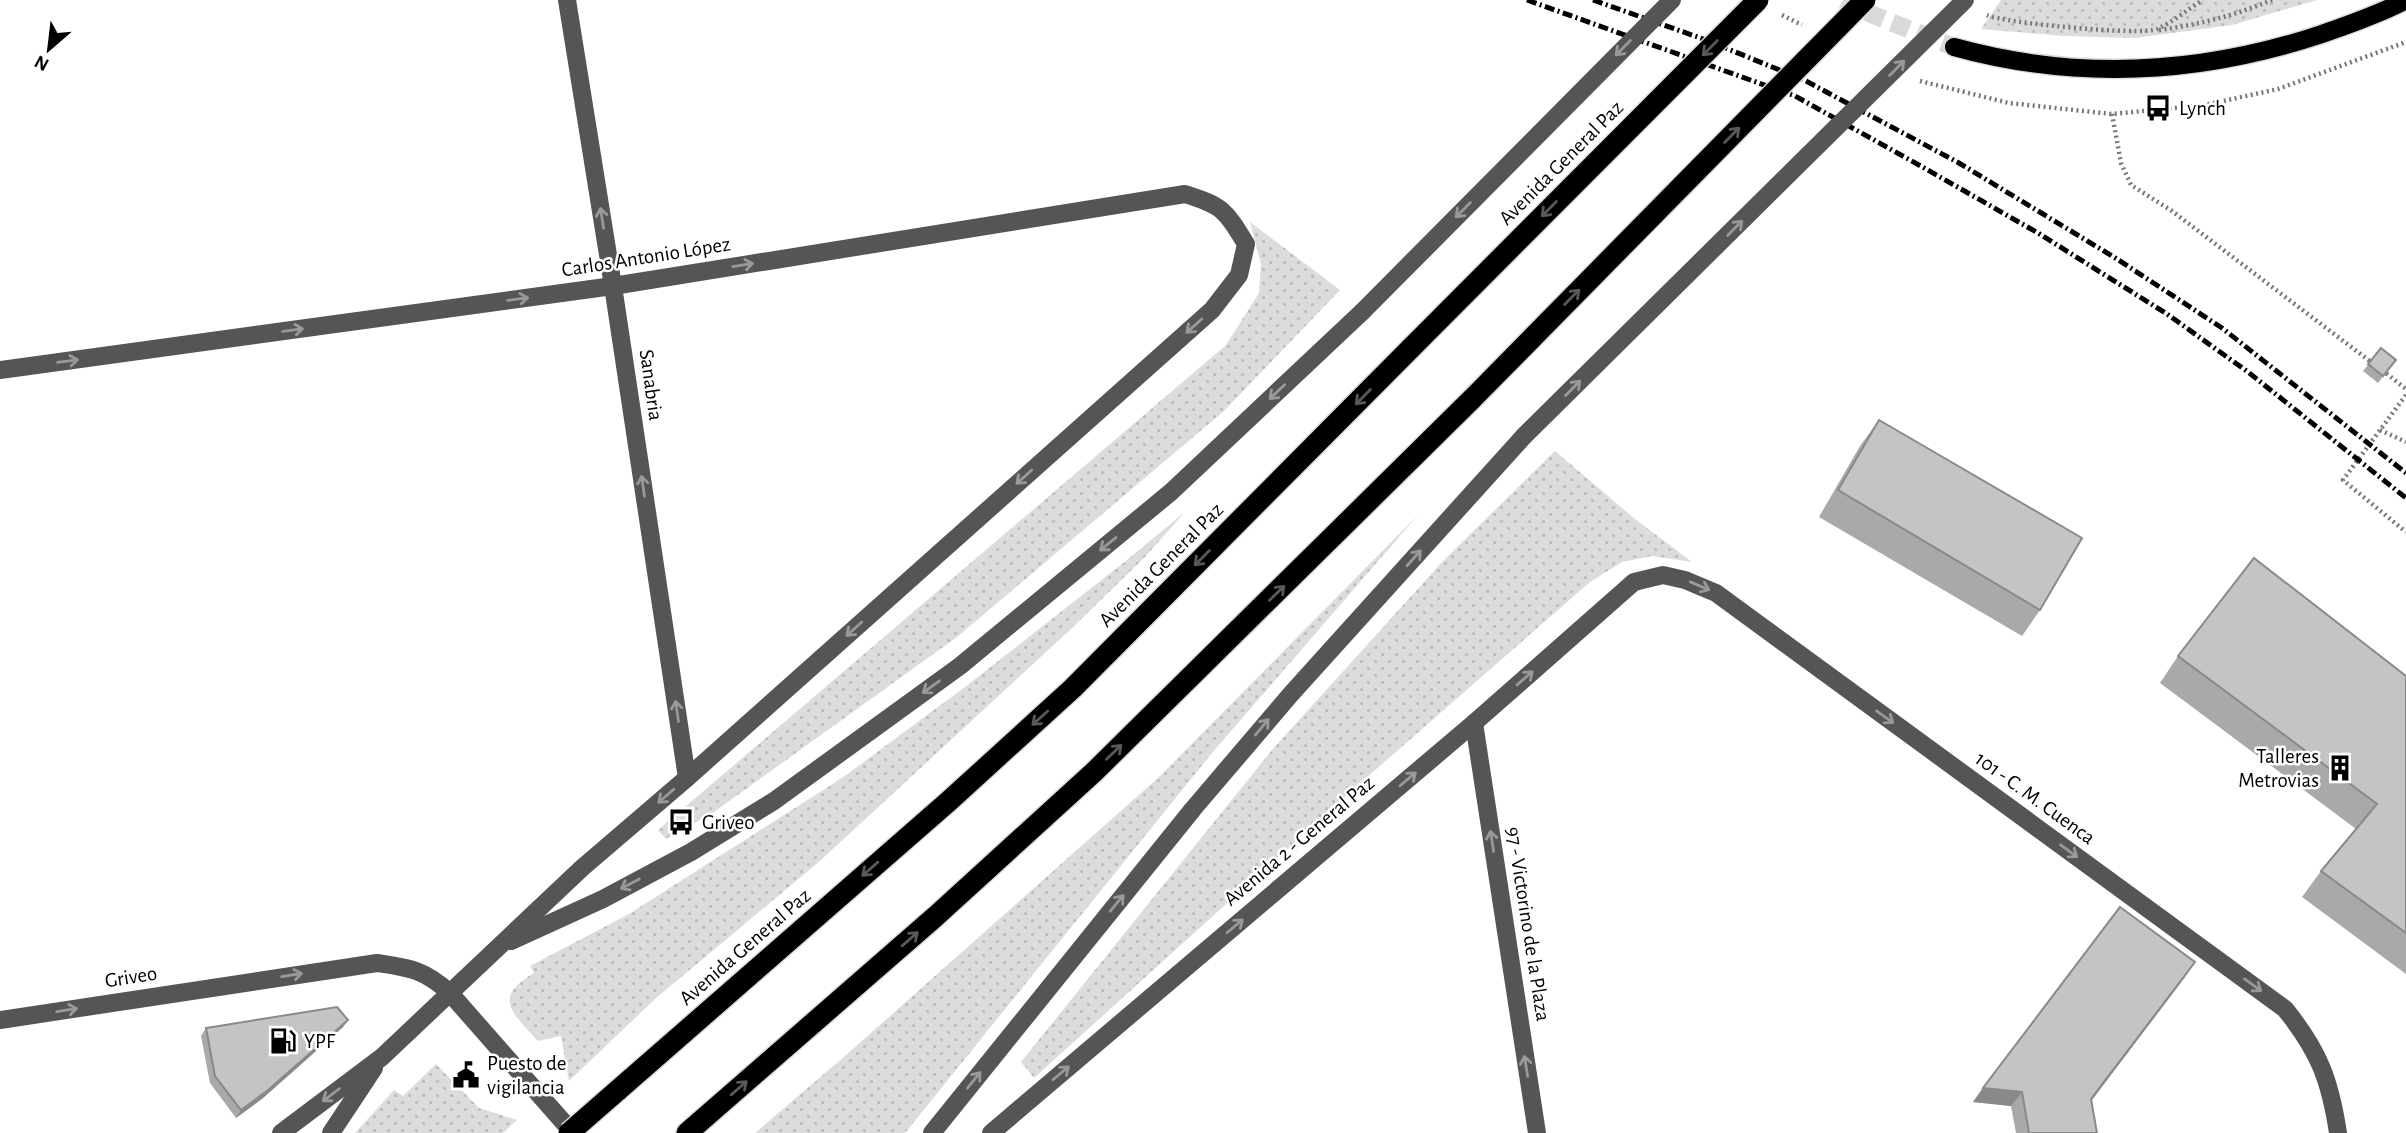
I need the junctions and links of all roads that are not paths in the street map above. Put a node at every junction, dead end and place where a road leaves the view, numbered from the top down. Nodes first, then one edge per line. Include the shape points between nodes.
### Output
1 (567, 0) edge
2 (1671, 0) edge
3 (1758, 0) edge
4 (1865, 0) edge
5 (1965, 0) edge
6 (2405, 2) edge
7 (1954, 47) tunnel mouth
8 (1238, 275) joint
9 (613, 286) junction
10 (0, 370) edge
11 (1634, 582) joint
12 (1474, 723) junction
13 (687, 778) junction
14 (495, 948) junction
15 (449, 992) junction
16 (0, 1020) edge
17 (382, 1057) junction
18 (281, 1133) edge
19 (331, 1133) edge
20 (571, 1133) edge
21 (687, 1133) edge
22 (932, 1133) edge
23 (991, 1133) edge
24 (1536, 1133) edge
25 (2338, 1133) edge

9 -> 1 street, Sanabria
2 -> 14 street, Avenida General Paz, bridge via 1362,312 1171,492 960,666 774,802 603,899
3 -> 20 highway, Avenida General Paz, bridge via 1073,688
21 -> 4 highway, bridge via 1094,772
22 -> 5 street, bridge via 1290,694 1524,436
6 - 7 main road via 2282,47 2161,69 2030,64
9 -> 8 street, Carlos Antonio López via 1185,194 1216,204 1231,219 1246,244
8 -> 13 street, Avenida General Paz via 1212,310
10 -> 9 street, Carlos Antonio López
13 -> 9 street, Sanabria
12 -> 11 street, Avenida 2 - General Paz
11 -> 25 street, 101 - C. M. Cuenca via 1663,575 1716,593 2285,1009 2306,1035 2323,1069
23 -> 12 street, Avenida 2 - General Paz
24 -> 12 street, 97 - Victorino de la Plaza
13 -> 14 street, Avenida General Paz
14 - 15 street, Avenida General Paz
16 -> 15 street, Griveo via 377,963 411,968 432,977
15 - 17 street, Avenida General Paz
15 - 20 street, Griveo
17 -> 18 street, Avenida General Paz
17 - 19 street

